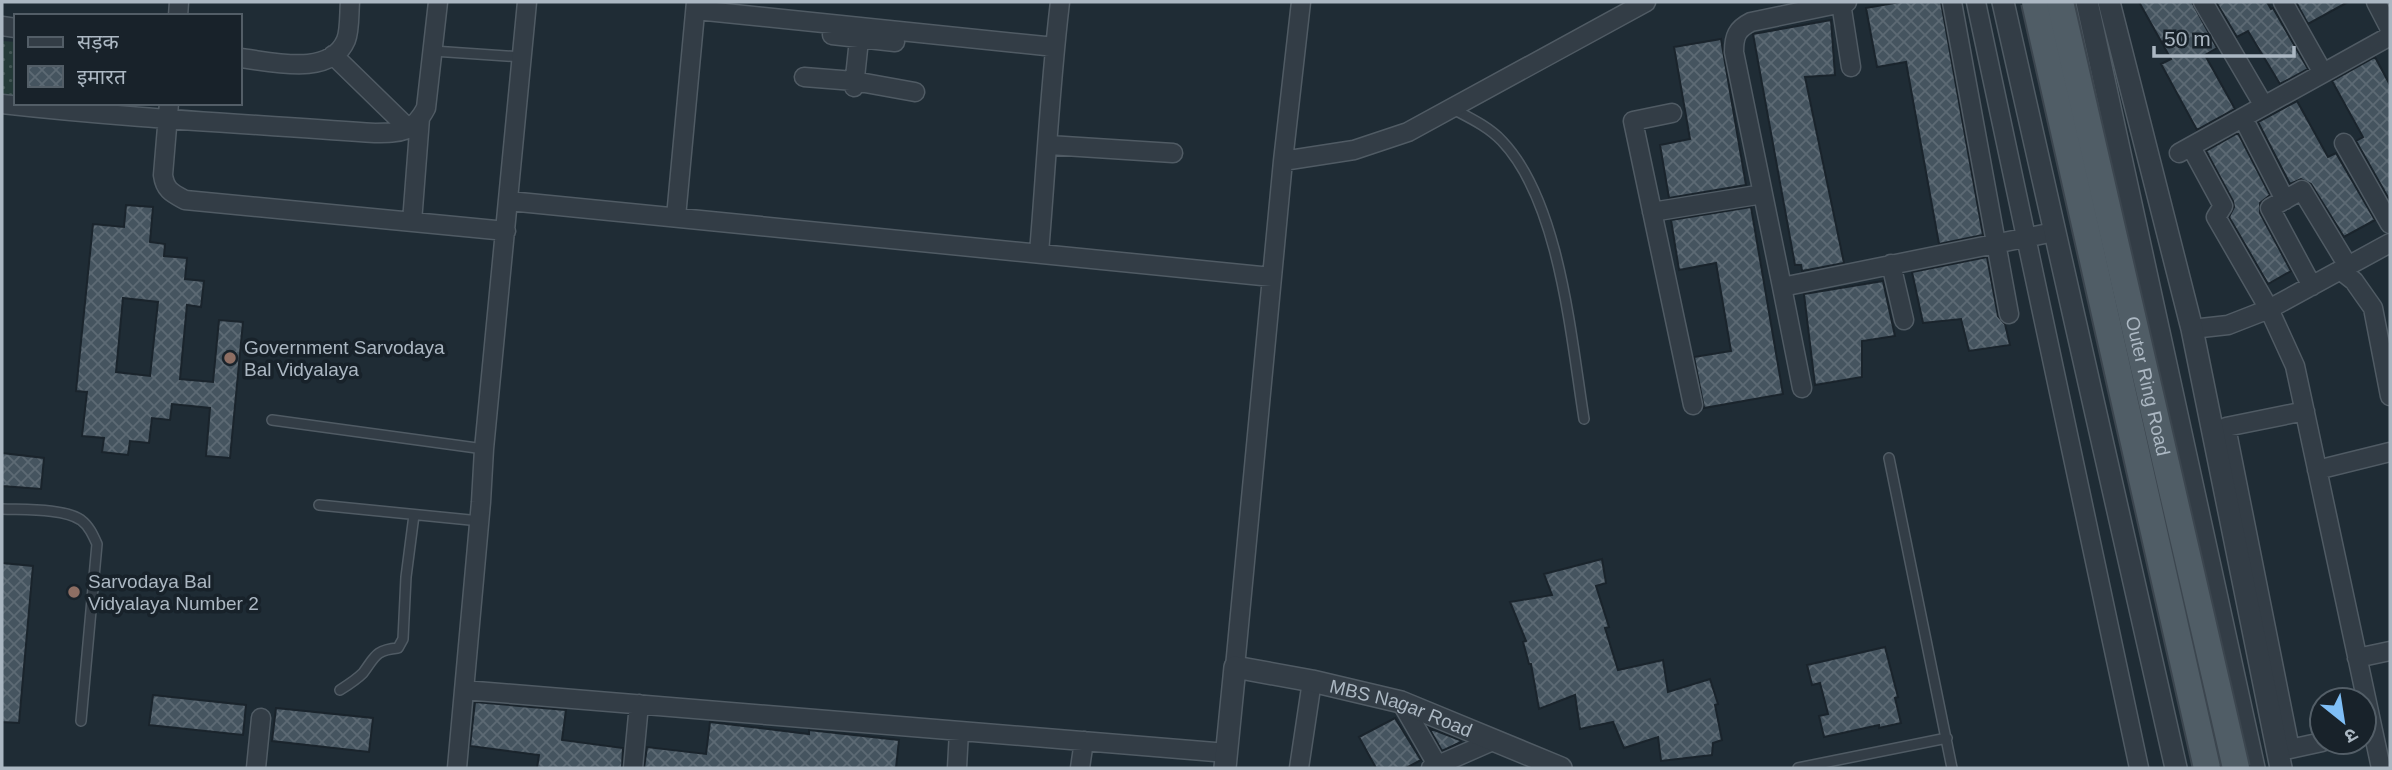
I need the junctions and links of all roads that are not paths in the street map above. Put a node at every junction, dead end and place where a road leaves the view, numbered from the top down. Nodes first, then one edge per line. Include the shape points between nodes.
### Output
1 (350, 2) edge
2 (438, 2) edge
3 (527, 2) edge
4 (1060, 2) edge
5 (1301, 2) edge
6 (1646, 2) edge
7 (1844, 2) edge
8 (1952, 2) edge
9 (1976, 2) edge
10 (2003, 2) edge
11 (2035, 2) edge
12 (2060, 2) edge
13 (2087, 2) edge
14 (2203, 2) edge
15 (2283, 2) edge
16 (2376, 2) edge
17 (2114, 4) edge
18 (696, 6) edge
19 (2390, 29) edge
20 (798, 30) dead end
21 (860, 33) junction
22 (2390, 36) edge
23 (926, 45) dead end
24 (1055, 47) junction
25 (433, 51) junction
26 (333, 55) junction
27 (522, 57) junction
28 (242, 58) edge
29 (1851, 67) dead end
30 (2323, 74) junction
31 (804, 77) dead end
32 (854, 84) junction
33 (915, 92) dead end
34 (2, 104) edge
35 (2264, 106) junction
36 (1453, 109) junction
37 (168, 110) edge
38 (1672, 113) dead end
39 (2243, 118) junction
40 (415, 124) junction
41 (2344, 143) dead end
42 (1049, 145) junction
43 (1173, 153) dead end
44 (1283, 161) junction
45 (1763, 194) junction
46 (2285, 200) junction
47 (509, 201) junction
48 (1652, 212) junction
49 (676, 217) junction
50 (412, 222) junction
51 (2390, 224) edge
52 (506, 231) junction
53 (2054, 232) junction
54 (2027, 239) junction
55 (1996, 242) junction
56 (2390, 243) edge
57 (1039, 253) junction
58 (1891, 264) junction
59 (2344, 268) junction
60 (1272, 277) junction
61 (1782, 286) junction
62 (2312, 286) junction
63 (2381, 307) edge
64 (2269, 309) junction
65 (2009, 314) dead end
66 (1904, 320) dead end
67 (2192, 329) junction
68 (1802, 388) dead end
69 (2390, 396) edge
70 (1693, 405) dead end
71 (2305, 411) junction
72 (1584, 419) dead end
73 (272, 420) dead end
74 (484, 449) junction
75 (2390, 452) edge
76 (1889, 458) dead end
77 (2317, 470) junction
78 (319, 505) dead end
79 (2, 509) edge
80 (414, 515) junction
81 (480, 521) junction
82 (2390, 651) edge
83 (2357, 658) junction
84 (1235, 667) junction
85 (1312, 681) junction
86 (2361, 686) edge
87 (340, 690) dead end
88 (464, 690) junction
89 (2237, 694) junction
90 (1401, 702) junction
91 (639, 704) junction
92 (2163, 709) junction
93 (261, 718) dead end
94 (81, 721) dead end
95 (959, 731) junction
96 (1947, 738) junction
97 (1495, 740) junction
98 (1084, 741) junction
99 (2308, 745) edge
100 (1226, 761) edge
101 (1436, 767) edge
102 (256, 768) edge
103 (457, 768) edge
104 (633, 768) edge
105 (957, 768) edge
106 (1080, 768) edge
107 (1299, 768) edge
108 (1561, 768) edge
109 (1798, 768) edge
110 (1952, 768) edge
111 (2139, 768) edge
112 (2176, 768) edge
113 (2207, 768) edge
114 (2236, 768) edge
115 (2255, 768) edge
116 (2281, 768) edge

1 - 26 street via 346,41
2 - 25 street
3 - 27 street
4 - 24 street
5 - 44 street
6 - 36 street
7 - 29 street
7 - 45 street via 1751,22 1739,28 1734,39
8 - 55 street
9 - 54 street
10 - 53 street
11 - 113 main road, Outer Ring Road, bridge
12 - 114 main road, Outer Ring Road, bridge
13 - 89 street, Outer Ring Road
14 - 35 street
15 - 30 street
16 - 19 street
17 - 67 street
18 - 21 street
18 - 49 street
20 - 21 street
21 - 23 street
21 - 24 street
21 - 32 street
22 - 30 street
24 - 42 street
25 - 27 lane
25 - 40 street via 426,108
26 - 28 street via 317,64
26 - 40 street
27 - 47 street
30 - 35 street
31 - 32 street
32 - 33 street
34 - 37 street via 98,115
35 - 39 street
36 - 44 street via 1377,143
36 - 72 lane via 1500,139 1525,173 1545,220 1558,261
37 - 40 street via 375,133 395,133
37 - 50 street via 165,186 185,200
38 - 48 street via 1633,121
39 - 46 street
39 - 64 street via 2185,150 2223,206 2216,216
40 - 50 street
41 - 51 street
42 - 43 street
42 - 57 street
44 - 60 street
45 - 48 street
45 - 61 street
46 - 59 street via 2302,190
46 - 62 street via 2270,208
47 - 49 street
47 - 52 street
48 - 70 street
49 - 57 street
50 - 52 street
52 - 74 street
53 - 54 street
53 - 92 street
54 - 55 street
54 - 111 street
55 - 58 street
55 - 65 street
56 - 59 street
57 - 60 street
58 - 61 street
58 - 66 street
59 - 62 street
59 - 63 street
60 - 84 street
61 - 68 street
62 - 64 street
63 - 69 street
64 - 67 street via 2228,325
64 - 71 street via 2295,366
67 - 116 street
71 - 77 street
71 - 99 street via 2226,427 2290,748
73 - 74 lane
74 - 81 street
75 - 77 street
76 - 96 lane
77 - 83 street
78 - 80 lane
79 - 94 lane via 56,512 80,519 97,544
80 - 81 lane
80 - 87 lane via 403,639 398,648 373,657 363,672
81 - 88 street
82 - 83 street
83 - 86 street
84 - 85 street, MBS Nagar Road
84 - 100 street
85 - 90 street, MBS Nagar Road
85 - 107 street
88 - 91 street
88 - 103 street
89 - 92 street
89 - 115 street, Outer Ring Road
90 - 97 street, MBS Nagar Road
90 - 101 street
91 - 95 street
91 - 104 street
92 - 112 street
93 - 102 street
95 - 98 street
95 - 105 street
96 - 109 lane
96 - 110 lane
97 - 101 street
97 - 108 street, MBS Nagar Road
98 - 100 street
98 - 106 street

